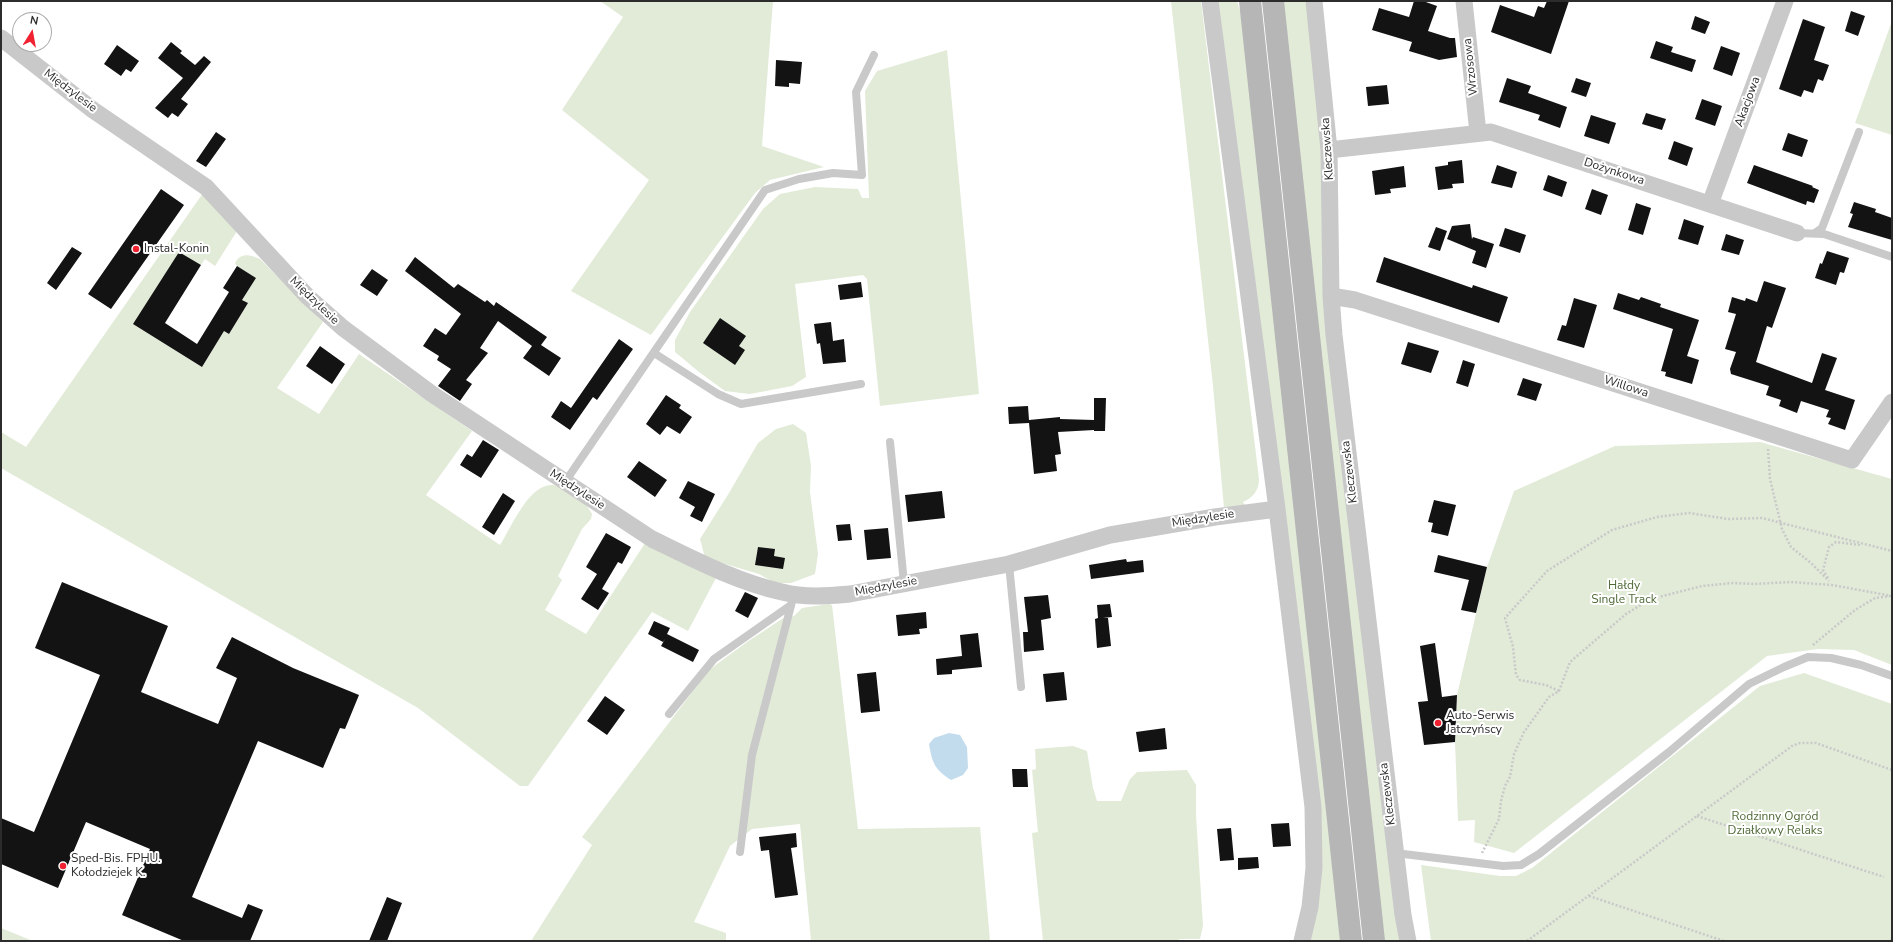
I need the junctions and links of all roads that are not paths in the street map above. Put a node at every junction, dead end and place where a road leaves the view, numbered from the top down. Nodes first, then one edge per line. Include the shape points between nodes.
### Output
1 (1210, 1) edge
2 (1250, 1) edge
3 (1273, 1) edge
4 (1314, 1) edge
5 (1464, 1) edge
6 (1785, 1) edge
7 (1, 38) edge
8 (874, 55) dead end
9 (1859, 132) dead end
10 (1478, 133) junction
11 (1329, 150) junction
12 (1710, 204) junction
13 (1797, 233) joint
14 (1815, 233) junction
15 (1892, 257) edge
16 (1331, 296) junction
17 (654, 353) junction
18 (861, 384) dead end
19 (1892, 402) edge
20 (890, 442) dead end
21 (565, 482) junction
22 (1277, 509) junction
23 (1009, 564) junction
24 (904, 583) junction
25 (793, 600) junction
26 (1892, 676) edge
27 (1021, 687) dead end
28 (669, 714) dead end
29 (740, 852) dead end
30 (1395, 853) junction
31 (1302, 941) edge
32 (1351, 941) edge
33 (1374, 941) edge
34 (1408, 941) edge

1 - 22 street
2 - 32 main road
3 - 33 main road
4 - 11 street, Kleczewska
5 - 10 street, Wrzosowa
6 - 12 street, Akacjowa
7 - 21 street, Międzylesie via 93,110 206,187 303,292 343,328 432,394
8 - 17 lane via 856,92 862,175 833,173 799,179 765,190
9 - 14 lane via 1822,228
10 - 11 street, Dożynkowa
10 - 12 street, Dożynkowa via 1504,135
11 - 16 street, Kleczewska
12 - 13 street, Dożynkowa
13 - 14 lane, Dożynkowa
14 - 15 lane, Dożynkowa
16 - 19 street, Willowa via 1355,300 1852,460
16 - 30 street, Kleczewska
17 - 18 lane via 718,394 741,404
17 - 21 lane
20 - 24 lane
21 - 25 street, Międzylesie via 630,526 671,548
22 - 23 street, Międzylesie via 1110,535
22 - 31 street via 1314,829 1313,884
23 - 24 street, Międzylesie
23 - 27 lane
24 - 25 street, Międzylesie via 843,595
25 - 28 lane via 714,659
25 - 29 lane via 752,755
26 - 30 lane via 1831,658 1808,657 1749,684 1669,752 1539,854 1521,865 1503,866
30 - 34 street, Kleczewska

